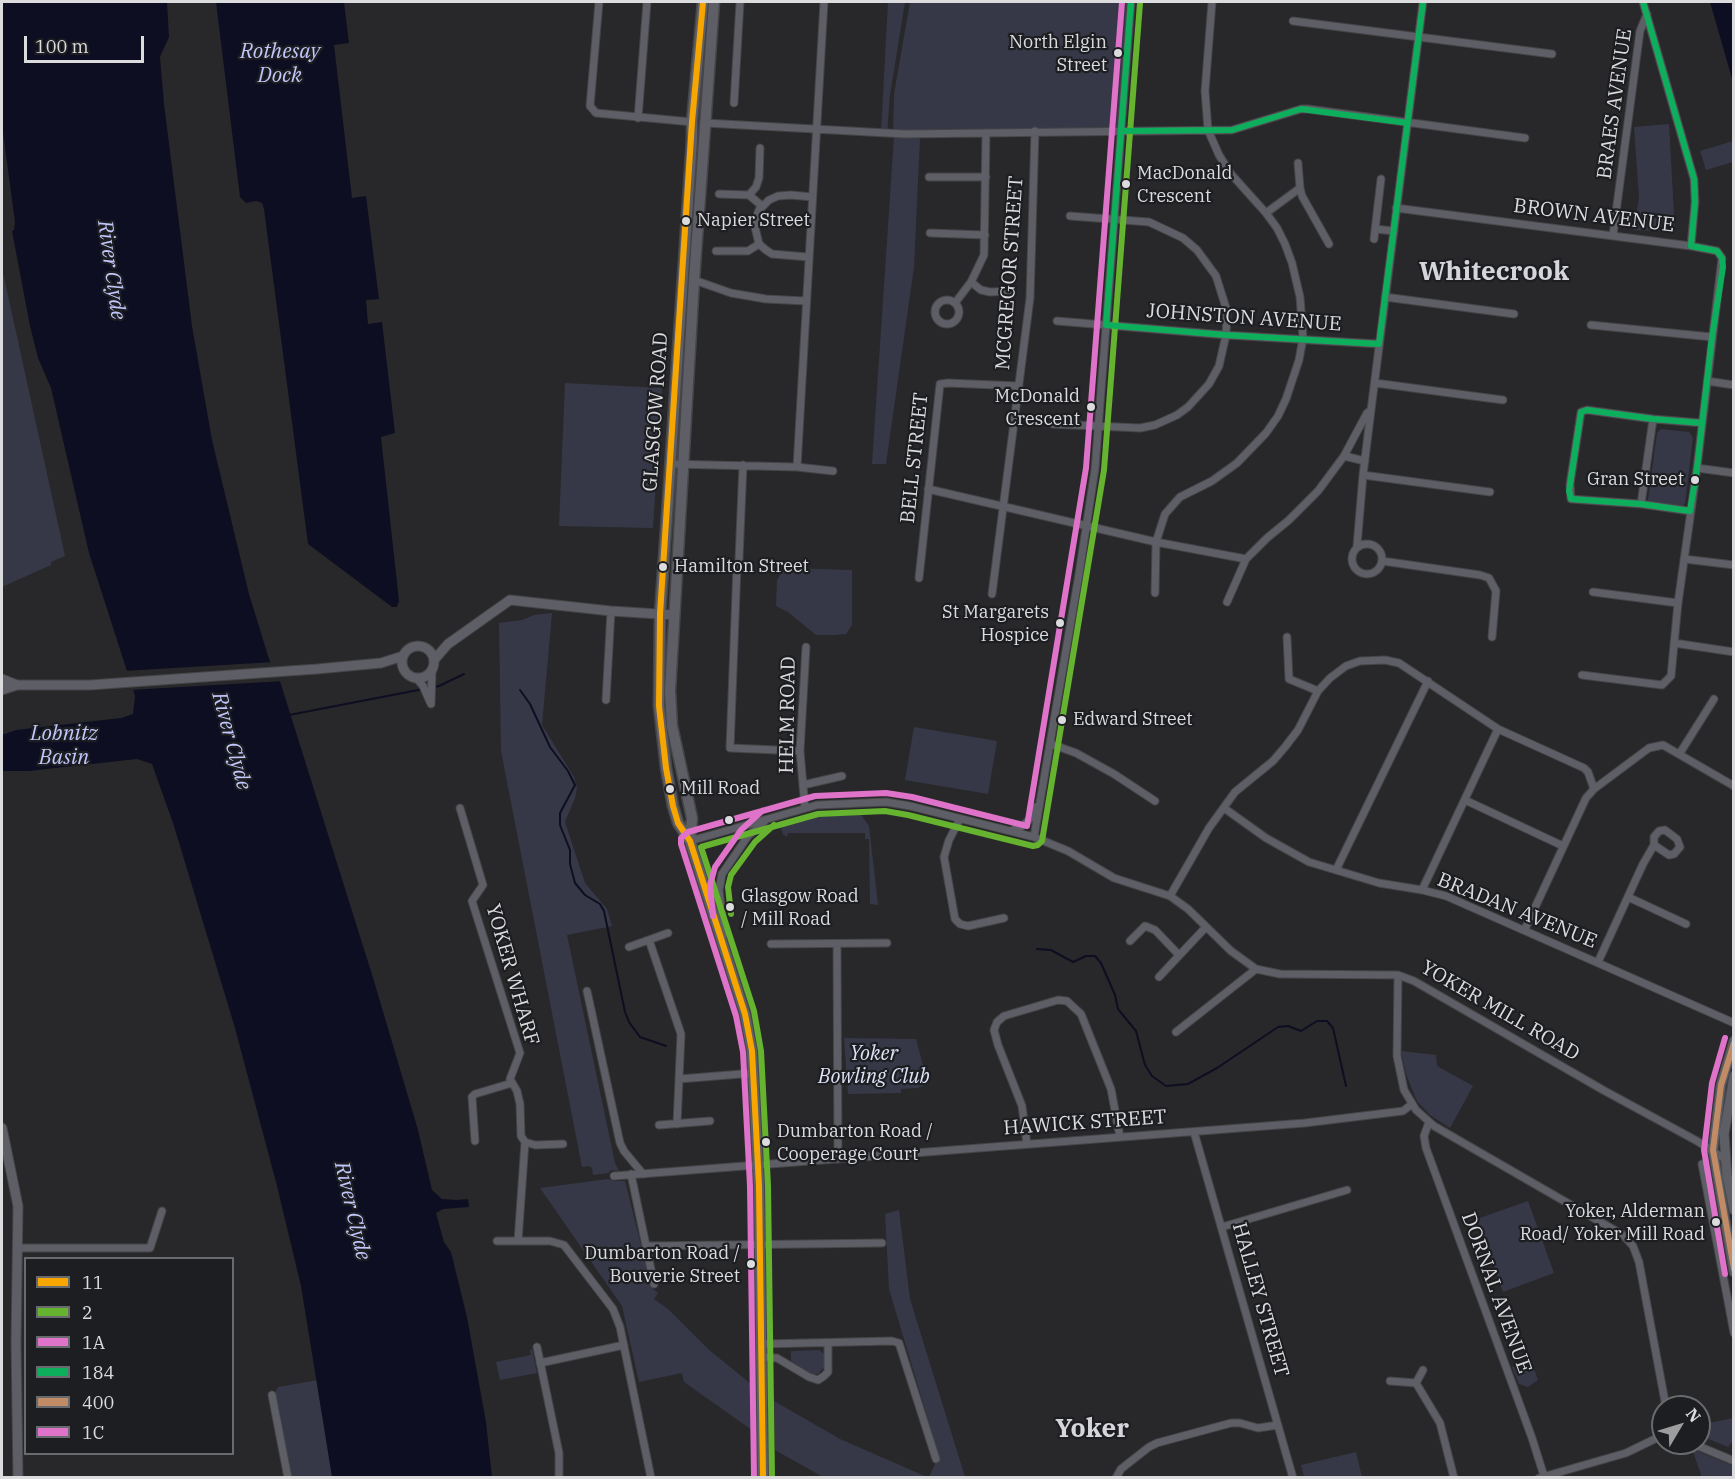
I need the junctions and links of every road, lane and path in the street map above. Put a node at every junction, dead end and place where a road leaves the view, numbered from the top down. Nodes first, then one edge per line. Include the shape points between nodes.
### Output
1 (599, 2) edge
2 (647, 2) edge
3 (703, 2) edge
4 (714, 2) edge
5 (740, 2) edge
6 (824, 2) edge
7 (1131, 2) edge
8 (1212, 2) edge
9 (1424, 2) edge
10 (1643, 2) edge
11 (1647, 14) junction
12 (1293, 21) dead end
13 (1419, 36) junction
14 (1552, 54) dead end
15 (734, 103) dead end
16 (638, 118) junction
17 (692, 122) junction
18 (705, 123) junction
19 (1408, 123) junction
20 (817, 129) junction
21 (1122, 130) junction
22 (1209, 130) junction
23 (1035, 131) junction
24 (986, 134) junction
25 (1525, 138) dead end
26 (760, 148) dead end
27 (1298, 163) dead end
28 (929, 177) dead end
29 (986, 177) junction
30 (1381, 178) dead end
31 (1300, 188) junction
32 (719, 194) dead end
33 (749, 195) junction
34 (812, 196) junction
35 (762, 206) junction
36 (1396, 208) junction
37 (1266, 213) junction
38 (1070, 216) dead end
39 (1114, 219) junction
40 (1375, 229) junction
41 (1394, 231) junction
42 (930, 233) dead end
43 (985, 235) junction
44 (1613, 235) junction
45 (1374, 239) dead end
46 (759, 244) junction
47 (1329, 244) dead end
48 (1690, 246) junction
49 (716, 251) dead end
50 (808, 257) junction
51 (694, 280) junction
52 (971, 282) junction
53 (1011, 291) dead end
54 (1385, 297) junction
55 (806, 301) junction
56 (955, 303) dead end
57 (1515, 314) dead end
58 (1057, 321) dead end
59 (1106, 325) junction
60 (1592, 325) dead end
61 (1226, 335) junction
62 (1712, 337) junction
63 (1303, 339) junction
64 (1379, 344) junction
65 (1707, 381) junction
66 (1375, 383) junction
67 (1734, 385) edge
68 (1019, 386) junction
69 (1503, 400) dead end
70 (1371, 410) junction
71 (1653, 419) junction
72 (1701, 423) junction
73 (1052, 424) dead end
74 (1098, 428) junction
75 (1344, 456) junction
76 (1365, 461) junction
77 (670, 464) junction
78 (684, 465) junction
79 (743, 465) junction
80 (797, 467) junction
81 (1697, 468) junction
82 (833, 471) dead end
83 (1734, 473) edge
84 (1363, 475) junction
85 (928, 489) junction
86 (1490, 492) dead end
87 (1641, 504) junction
88 (1003, 506) junction
89 (1690, 511) junction
90 (1087, 524) junction
91 (1156, 542) junction
92 (1358, 546) junction
93 (1246, 559) junction
94 (1684, 559) junction
95 (1382, 561) junction
96 (1734, 565) edge
97 (919, 578) dead end
98 (1593, 591) dead end
99 (1155, 593) dead end
100 (992, 594) dead end
101 (1227, 602) dead end
102 (1678, 603) junction
103 (611, 611) junction
104 (660, 614) junction
105 (674, 615) junction
106 (1287, 637) dead end
107 (1492, 637) dead end
108 (1674, 643) junction
109 (448, 644) junction
110 (806, 646) dead end
111 (427, 649) junction
112 (1734, 652) edge
113 (403, 656) junction
114 (434, 660) junction
115 (381, 663) junction
116 (403, 669) junction
117 (432, 670) junction
118 (1582, 675) dead end
119 (417, 679) junction
120 (2, 680) edge
121 (1428, 681) junction
122 (17, 685) junction
123 (2, 690) edge
124 (1318, 691) junction
125 (1714, 699) dead end
126 (606, 700) dead end
127 (1498, 729) junction
128 (1051, 744) junction
129 (800, 751) junction
130 (1680, 753) junction
131 (842, 776) dead end
132 (803, 785) junction
133 (1734, 786) edge
134 (1594, 789) junction
135 (1042, 790) junction
136 (1465, 800) junction
137 (1155, 801) dead end
138 (460, 808) dead end
139 (805, 808) junction
140 (1224, 808) junction
141 (770, 817) junction
142 (960, 819) junction
143 (1008, 831) junction
144 (1034, 837) junction
145 (690, 841) junction
146 (1654, 845) dead end
147 (1563, 846) junction
148 (1336, 870) junction
149 (1422, 890) junction
150 (1170, 896) junction
151 (1628, 897) junction
152 (1004, 918) dead end
153 (1686, 924) dead end
154 (1205, 928) junction
155 (1525, 930) junction
156 (668, 933) dead end
157 (649, 940) junction
158 (1130, 941) dead end
159 (887, 943) dead end
160 (837, 944) junction
161 (771, 945) dead end
162 (629, 947) dead end
163 (726, 954) junction
164 (1179, 955) junction
165 (1598, 962) junction
166 (1256, 969) junction
167 (1398, 975) junction
168 (1159, 977) dead end
169 (587, 991) dead end
170 (1734, 1023) edge
171 (1176, 1032) dead end
172 (1734, 1041) edge
173 (754, 1073) junction
174 (1734, 1076) edge
175 (679, 1079) junction
176 (512, 1083) junction
177 (1413, 1105) junction
178 (710, 1121) dead end
179 (677, 1124) junction
180 (1431, 1124) junction
181 (659, 1125) dead end
182 (2, 1128) edge
183 (1194, 1132) junction
184 (1120, 1137) junction
185 (475, 1141) dead end
186 (525, 1142) junction
187 (563, 1144) dead end
188 (1027, 1144) junction
189 (1713, 1150) junction
190 (838, 1159) junction
191 (1729, 1159) edge
192 (1702, 1164) dead end
193 (758, 1165) junction
194 (631, 1174) junction
195 (643, 1174) junction
196 (614, 1176) dead end
197 (1347, 1190) dead end
198 (1722, 1206) junction
199 (1711, 1208) junction
200 (1734, 1210) edge
201 (162, 1211) dead end
202 (1222, 1227) junction
203 (498, 1241) dead end
204 (518, 1241) junction
205 (882, 1243) dead end
206 (760, 1244) junction
207 (646, 1246) junction
208 (18, 1248) junction
209 (1734, 1272) edge
210 (654, 1284) dead end
211 (1734, 1333) edge
212 (828, 1343) junction
213 (762, 1344) junction
214 (624, 1345) junction
215 (537, 1347) dead end
216 (762, 1357) junction
217 (540, 1363) junction
218 (1423, 1370) dead end
219 (1390, 1381) dead end
220 (1416, 1383) junction
221 (272, 1395) dead end
222 (1664, 1395) edge
223 (1278, 1425) junction
224 (1651, 1441) edge
225 (1711, 1451) edge
226 (936, 1460) dead end
227 (1733, 1460) edge
228 (1541, 1477) edge
229 (18, 1478) edge
230 (288, 1478) edge
231 (559, 1478) edge
232 (651, 1478) edge
233 (763, 1478) edge
234 (1116, 1478) edge
235 (1293, 1478) edge
236 (1454, 1478) edge

1 - 16 street via 591,106 596,113
2 - 16 street
3 - 17 main road, GLASGOW ROAD
4 - 18 main road, GLASGOW ROAD
5 - 15 street
6 - 20 street
7 - 21 street
8 - 22 street via 1205,91
9 - 13 street
10 - 11 street, BRAES AVENUE
11 - 44 street, BRAES AVENUE via 1640,31
11 - 48 street, BRAES AVENUE via 1694,179
12 - 13 street
13 - 14 street
13 - 19 street
16 - 17 street
17 - 18 main road
17 - 77 main road, GLASGOW ROAD
18 - 20 street
18 - 51 main road, GLASGOW ROAD
19 - 22 street via 1301,109 1232,130
19 - 25 street
19 - 36 street
20 - 24 street
20 - 34 street
21 - 22 street
21 - 23 street
21 - 39 street
22 - 37 street via 1231,174
23 - 24 street
23 - 68 street, MCGREGOR STREET via 1030,298
24 - 29 street
26 - 33 street via 759,178
27 - 31 street
28 - 29 street
29 - 43 street
30 - 40 street
31 - 37 street
31 - 47 street
32 - 33 street
33 - 35 street
34 - 35 street via 778,196
34 - 50 street
35 - 46 street via 754,223
36 - 41 street
36 - 44 street, BROWN AVENUE
37 - 63 street via 1292,263 1300,297
38 - 39 street
39 - 59 street
39 - 61 street via 1149,222 1183,238 1197,250 1216,276 1223,294
40 - 41 street
40 - 45 street
41 - 54 street
42 - 43 street
43 - 52 street via 984,255
44 - 48 street, BROWN AVENUE
46 - 49 street via 748,250
46 - 50 street via 772,254
48 - 62 street, BROWN AVENUE via 1717,251 1722,258
50 - 55 street
51 - 55 street via 731,294
51 - 78 main road, GLASGOW ROAD
52 - 53 street via 981,290
52 - 56 street
54 - 57 street
54 - 64 street
55 - 80 street
58 - 59 street, JOHNSTON AVENUE
59 - 61 street, JOHNSTON AVENUE
59 - 74 street
60 - 62 street
61 - 63 street, JOHNSTON AVENUE
61 - 74 street via 1219,366 1209,384 1182,411 1155,425
62 - 65 street, BROWN AVENUE
63 - 64 street, JOHNSTON AVENUE
63 - 91 street via 1293,381 1272,425 1237,463 1180,497 1165,514
64 - 66 street
65 - 67 street
65 - 72 street, BROWN AVENUE
66 - 69 street
66 - 70 street
68 - 85 street, BELL STREET via 940,384
68 - 88 street, MCGREGOR STREET
70 - 75 street
70 - 76 street
71 - 72 street
71 - 87 street
71 - 87 street via 1581,412 1573,461 1571,499
72 - 81 street, BROWN AVENUE
73 - 74 street
74 - 90 street
75 - 76 street
75 - 93 street via 1306,504
76 - 84 street
77 - 78 street
77 - 104 main road, GLASGOW ROAD
78 - 79 street
78 - 105 main road, GLASGOW ROAD
79 - 80 street
79 - 129 street via 730,748
80 - 82 street
81 - 83 street
81 - 89 street, BROWN AVENUE
84 - 86 street
84 - 92 street
85 - 88 street
85 - 97 street, BELL STREET
87 - 89 street
88 - 90 street
88 - 100 street, MCGREGOR STREET
89 - 94 street, BROWN AVENUE
90 - 91 street
90 - 128 street
91 - 93 street
91 - 99 street
92 - 95 street via 1371,544
92 - 95 street via 1351,558 1353,567 1361,573 1371,574
93 - 101 street
94 - 96 street
94 - 102 street, BROWN AVENUE
95 - 107 street via 1490,578 1496,591
98 - 102 street
102 - 108 street, BROWN AVENUE
103 - 104 street
103 - 109 street via 510,600
103 - 126 street
104 - 105 street
104 - 145 main road, GLASGOW ROAD via 660,721 678,823
105 - 145 main road, GLASGOW ROAD via 671,706 692,818
106 - 124 street via 1289,679
108 - 112 street
108 - 118 street, BROWN AVENUE via 1671,676 1662,685
109 - 111 street
109 - 114 street
110 - 129 street, HELM ROAD
111 - 113 street via 414,647
111 - 114 street
113 - 115 street
113 - 116 street
114 - 117 street
115 - 116 street
115 - 122 street via 95,684
116 - 119 street
117 - 119 street
117 - 119 street via 432,704
120 - 122 street
121 - 124 street via 1399,663 1372,660 1346,666
121 - 127 street
121 - 148 street
122 - 123 street
124 - 140 street via 1285,747 1235,792
125 - 130 street
127 - 134 street via 1584,768
127 - 136 street
128 - 135 street
128 - 137 street via 1095,763
129 - 132 street, HELM ROAD
130 - 133 street
130 - 134 street via 1663,745 1649,748
131 - 132 street, HELM ROAD
132 - 139 street, HELM ROAD
134 - 147 street
135 - 143 street via 1030,819
135 - 144 street
136 - 147 street
136 - 149 street
138 - 176 street, YOKER WHARF via 483,885 472,901 520,1053
139 - 141 street
139 - 142 street via 886,802
140 - 148 street, BRADAN AVENUE via 1288,852
140 - 150 street
141 - 145 street
141 - 163 street via 748,836 720,878
142 - 143 street
142 - 152 street via 944,857 955,919 968,926
143 - 144 street
144 - 150 street, YOKER MILL ROAD via 1068,851 1114,878
145 - 163 main road
146 - 151 street
147 - 155 street
148 - 149 street, BRADAN AVENUE
149 - 155 street, BRADAN AVENUE
150 - 154 street, YOKER MILL ROAD
151 - 153 street
151 - 165 street
154 - 164 street
154 - 166 street, YOKER MILL ROAD
155 - 165 street, BRADAN AVENUE
156 - 157 street
157 - 162 street
157 - 175 street via 681,1034
158 - 164 street via 1145,926 1155,930
159 - 160 street
160 - 161 street
160 - 190 street
163 - 173 main road via 748,1027
164 - 168 street
165 - 170 street, BRADAN AVENUE
166 - 167 street, YOKER MILL ROAD via 1280,974
166 - 171 street
167 - 177 street via 1397,1056 1404,1090
167 - 189 street, YOKER MILL ROAD
169 - 195 street via 621,1146
172 - 189 street via 1721,1085
173 - 175 street
173 - 193 main road
174 - 191 street via 1724,1134
175 - 179 street
176 - 185 street via 472,1097
176 - 186 street via 520,1104 521,1136
177 - 180 street
177 - 183 street, HAWICK STREET via 1403,1111 1381,1114
178 - 179 street
179 - 181 street
180 - 222 street via 1623,1235 1633,1246
180 - 228 street, DORNAL AVENUE via 1424,1136 1426,1148 1532,1438
182 - 208 street via 18,1206
183 - 184 street, HAWICK STREET
183 - 202 street, HALLEY STREET
184 - 188 street, HAWICK STREET
184 - 188 street via 1111,1089 1081,1014 1067,1001 1058,1000 1004,1016 994,1030 1022,1106
186 - 187 street via 535,1146
186 - 204 street
188 - 190 street, HAWICK STREET
189 - 191 street, YOKER MILL ROAD
189 - 198 street
190 - 193 street, HAWICK STREET
191 - 200 street
192 - 199 street
193 - 195 street, HAWICK STREET
193 - 206 main road
194 - 195 street, HAWICK STREET
194 - 196 street, HAWICK STREET
194 - 207 street
197 - 202 street
198 - 199 street
198 - 209 street
199 - 211 street
201 - 208 street via 150,1248
202 - 223 street, HALLEY STREET
203 - 204 street
204 - 214 street via 555,1241 569,1249 615,1313
205 - 206 street
206 - 207 street
206 - 213 main road
207 - 210 street
208 - 229 street
212 - 213 street
212 - 216 street via 829,1368 820,1379 777,1358
212 - 226 street via 899,1343
213 - 216 main road
214 - 217 street
214 - 232 street
215 - 217 street
216 - 233 main road
217 - 231 street via 559,1453
218 - 220 street
219 - 220 street
220 - 236 street via 1440,1423
221 - 230 street
223 - 234 street via 1258,1428 1231,1423 1157,1443 1121,1469
223 - 235 street, HALLEY STREET
224 - 228 street via 1626,1453
225 - 227 street

